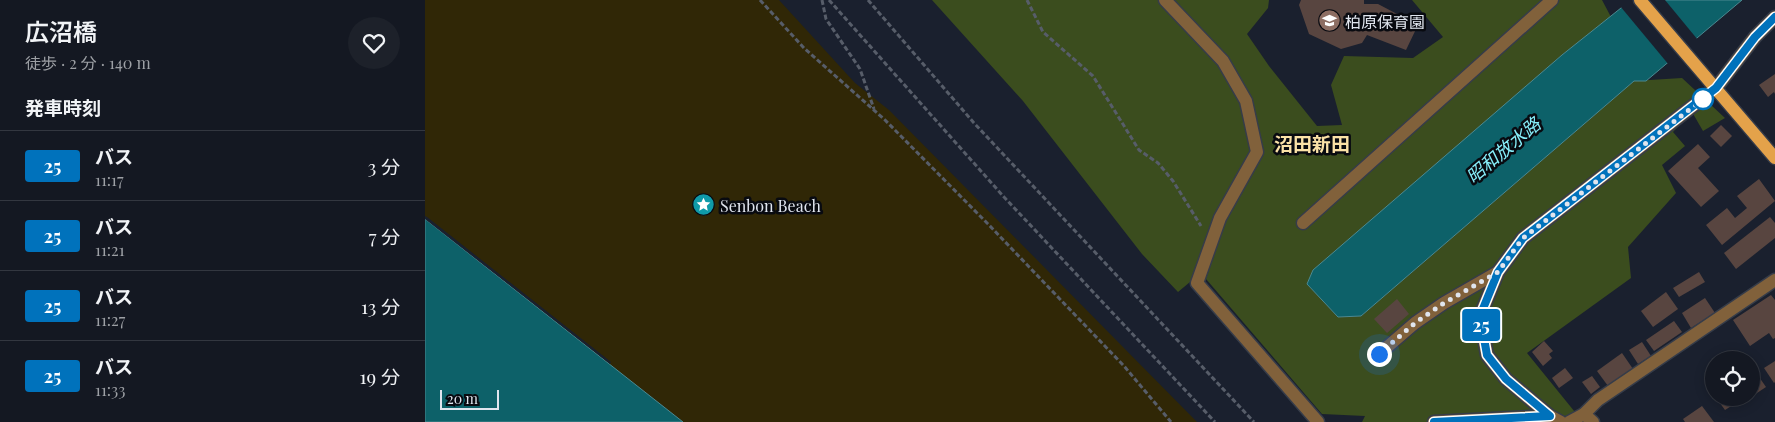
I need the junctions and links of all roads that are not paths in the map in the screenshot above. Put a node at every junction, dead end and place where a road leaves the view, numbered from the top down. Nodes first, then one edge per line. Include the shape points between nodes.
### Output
1 (1165, 0) edge
2 (1552, 0) edge
3 (1640, 0) edge
4 (1775, 17) edge
5 (1716, 88) junction
6 (1775, 158) edge
7 (1303, 223) dead end
8 (1498, 272) junction
9 (1775, 280) edge
10 (1379, 354) dead end
11 (1589, 418) edge
12 (1556, 419) edge
13 (1318, 422) edge
14 (1434, 422) edge
15 (1569, 422) edge

1 - 13 lane via 1223,61 1246,101 1257,152 1220,218 1197,283
2 - 7 lane
3 - 5 main road
4 - 5 lane via 1755,37
5 - 6 main road
5 - 8 lane via 1523,238
8 - 10 lane via 1444,303
8 - 12 lane via 1480,316 1487,355 1506,379
9 - 11 lane via 1598,400
11 - 15 lane
12 - 14 lane

